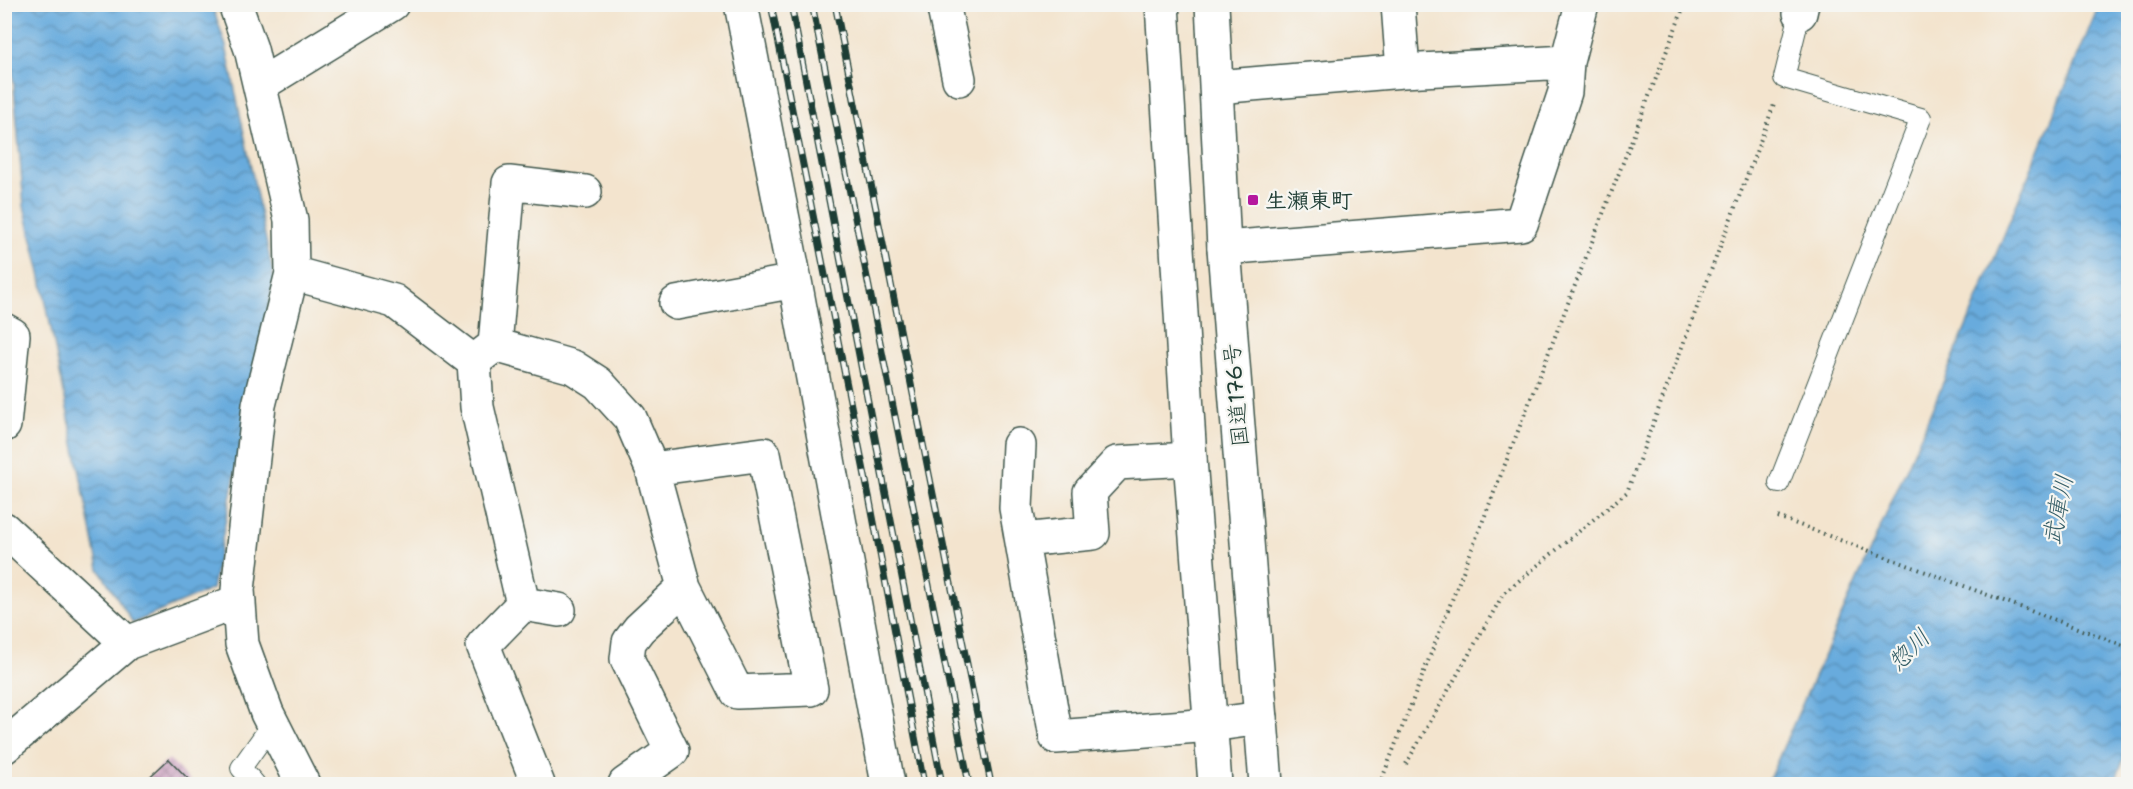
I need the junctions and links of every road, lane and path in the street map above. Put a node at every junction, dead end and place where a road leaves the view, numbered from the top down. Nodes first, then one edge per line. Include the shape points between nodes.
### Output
1 (235, 4) edge
2 (741, 4) edge
3 (944, 4) edge
4 (1162, 4) edge
5 (1212, 4) edge
6 (1398, 4) edge
7 (1582, 4) edge
8 (1685, 4) edge
9 (380, 8) edge
10 (1801, 9) edge
11 (1567, 62) junction
12 (1402, 71) junction
13 (1784, 78) junction
14 (959, 79) dead end
15 (260, 85) junction
16 (1217, 87) junction
17 (585, 192) dead end
18 (1224, 248) junction
19 (292, 273) junction
20 (795, 281) junction
21 (676, 303) dead end
22 (4, 330) edge
23 (484, 353) junction
24 (4, 425) edge
25 (1019, 445) dead end
26 (1190, 459) junction
27 (652, 469) junction
28 (1779, 483) dead end
29 (1778, 518) dead end
30 (4, 529) edge
31 (1022, 540) junction
32 (684, 586) junction
33 (238, 601) junction
34 (523, 604) junction
35 (559, 610) dead end
36 (127, 643) junction
37 (2128, 647) edge
38 (1262, 718) junction
39 (273, 723) junction
40 (1211, 725) junction
41 (4, 747) edge
42 (1406, 764) dead end
43 (255, 784) edge
44 (303, 784) edge
45 (538, 784) edge
46 (625, 784) edge
47 (888, 784) edge
48 (1215, 784) edge
49 (1266, 784) edge
50 (1380, 784) edge

1 - 15 main road
2 - 20 main road
3 - 14 main road
4 - 26 main road
5 - 16 main road, 国道176号
6 - 12 main road
7 - 11 main road
8 - 50 path
9 - 15 main road
10 - 13 lane
11 - 12 main road
11 - 18 main road via 1565,92 1521,224
12 - 16 main road
13 - 28 lane via 1921,118
13 - 42 path via 1627,492 1504,593
15 - 19 main road via 291,220
16 - 18 main road, 国道176号
17 - 23 main road via 509,183
18 - 38 main road, 国道176号
19 - 23 main road via 394,301
19 - 33 main road via 259,405
20 - 21 main road
20 - 47 main road
22 - 24 main road via 13,335
23 - 27 main road via 573,367 598,383 630,418
23 - 34 main road via 477,407
25 - 31 main road via 1016,508
26 - 31 main road via 1117,463 1090,492 1093,533
26 - 40 main road
27 - 32 main road
27 - 32 main road via 764,454 811,689 737,692
29 - 37 path
30 - 36 main road
31 - 40 main road via 1056,737
32 - 46 main road via 629,642 627,659 672,751
33 - 36 main road
33 - 39 main road via 242,644
34 - 35 main road
34 - 45 main road via 483,645
36 - 41 main road
38 - 40 main road
38 - 49 main road, 国道176号
39 - 43 lane via 241,768
39 - 44 main road
40 - 48 main road

